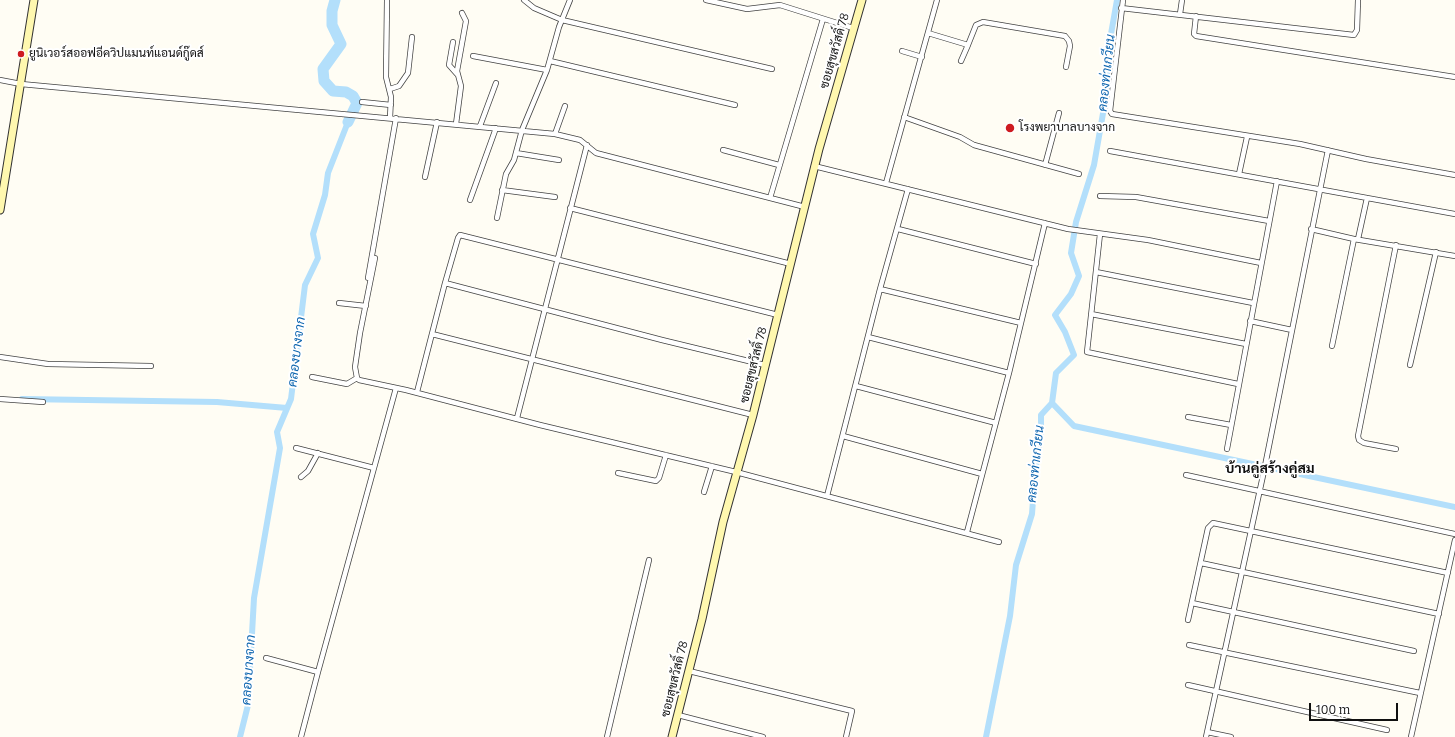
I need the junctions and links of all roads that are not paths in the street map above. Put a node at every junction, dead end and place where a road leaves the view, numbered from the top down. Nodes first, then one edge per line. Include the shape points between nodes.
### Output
1 (34, 0) edge
2 (387, 0) edge
3 (524, 0) edge
4 (570, 0) edge
5 (706, 0) edge
6 (862, 0) edge
7 (937, 0) edge
8 (1123, 0) edge
9 (1182, 0) edge
10 (1358, 0) edge
11 (1121, 8) junction
12 (462, 13) dead end
13 (1180, 14) junction
14 (1196, 16) junction
15 (823, 19) junction
16 (562, 20) junction
17 (853, 28) junction
18 (928, 33) junction
19 (412, 37) dead end
20 (453, 42) dead end
21 (968, 45) junction
22 (902, 51) dead end
23 (473, 56) dead end
24 (922, 57) junction
25 (550, 61) junction
26 (961, 61) dead end
27 (1066, 67) dead end
28 (772, 69) dead end
29 (547, 70) junction
30 (457, 74) junction
31 (1455, 77) edge
32 (0, 80) edge
33 (21, 84) junction
34 (496, 84) dead end
35 (390, 89) junction
36 (362, 102) dead end
37 (391, 105) junction
38 (735, 105) dead end
39 (565, 106) dead end
40 (1059, 113) dead end
41 (904, 117) junction
42 (390, 118) junction
43 (396, 118) junction
44 (437, 122) junction
45 (456, 124) junction
46 (480, 126) junction
47 (496, 128) junction
48 (522, 130) junction
49 (555, 134) junction
50 (1247, 136) junction
51 (587, 145) junction
52 (723, 150) dead end
53 (1328, 150) junction
54 (1110, 151) dead end
55 (516, 153) junction
56 (559, 160) dead end
57 (778, 165) junction
58 (1045, 165) junction
59 (814, 166) junction
60 (1079, 174) dead end
61 (1239, 174) junction
62 (1455, 175) edge
63 (425, 177) dead end
64 (1277, 181) junction
65 (886, 183) junction
66 (908, 189) junction
67 (1319, 189) junction
68 (502, 190) junction
69 (1100, 196) dead end
70 (555, 197) dead end
71 (770, 198) junction
72 (1367, 198) junction
73 (470, 200) dead end
74 (805, 207) junction
75 (570, 208) junction
76 (0, 210) edge
77 (1455, 214) edge
78 (497, 218) dead end
79 (1269, 221) junction
80 (1045, 223) junction
81 (898, 229) junction
82 (1312, 229) junction
83 (1100, 234) junction
84 (1356, 239) junction
85 (1396, 245) junction
86 (1436, 252) junction
87 (1455, 256) edge
88 (375, 258) dead end
89 (559, 259) junction
90 (1261, 263) junction
91 (791, 264) junction
92 (1036, 264) junction
93 (1096, 272) junction
94 (445, 283) junction
95 (880, 289) junction
96 (366, 291) dead end
97 (339, 303) dead end
98 (1253, 303) junction
99 (366, 306) junction
100 (546, 308) junction
101 (1091, 314) junction
102 (778, 315) junction
103 (1250, 321) junction
104 (1021, 323) junction
105 (1292, 330) junction
106 (432, 334) junction
107 (868, 337) junction
108 (1246, 344) junction
109 (1332, 346) dead end
110 (0, 357) edge
111 (532, 359) junction
112 (766, 365) junction
113 (1410, 365) dead end
114 (151, 366) dead end
115 (1009, 373) junction
116 (312, 377) dead end
117 (357, 378) junction
118 (1238, 384) junction
119 (856, 386) junction
120 (396, 388) junction
121 (417, 392) junction
122 (0, 399) edge
123 (43, 402) dead end
124 (753, 415) junction
125 (1188, 417) dead end
126 (517, 418) junction
127 (996, 423) junction
128 (1231, 425) junction
129 (843, 436) junction
130 (296, 448) dead end
131 (1227, 449) dead end
132 (1396, 449) dead end
133 (318, 453) junction
134 (666, 455) junction
135 (712, 466) junction
136 (374, 468) junction
137 (736, 472) junction
138 (618, 473) dead end
139 (982, 474) junction
140 (1186, 475) dead end
141 (301, 477) dead end
142 (1260, 490) junction
143 (704, 492) dead end
144 (827, 496) junction
145 (1251, 531) junction
146 (967, 532) junction
147 (1455, 534) edge
148 (1455, 540) edge
149 (999, 542) dead end
150 (649, 560) dead end
151 (1201, 563) junction
152 (1242, 571) junction
153 (1448, 573) junction
154 (1192, 603) junction
155 (1234, 612) junction
156 (1439, 614) junction
157 (1188, 620) dead end
158 (1189, 645) dead end
159 (1414, 651) dead end
160 (1224, 652) junction
161 (266, 658) dead end
162 (689, 671) junction
163 (318, 672) junction
164 (1188, 685) dead end
165 (1216, 692) junction
166 (1420, 693) junction
167 (678, 715) junction
168 (1387, 730) dead end
169 (1207, 734) edge
170 (301, 737) edge
171 (607, 737) edge
172 (672, 737) edge
173 (763, 737) edge
174 (846, 737) edge
175 (1231, 737) edge
176 (1411, 737) edge

1 - 33 street
2 - 35 street via 386,77
3 - 16 street via 534,8
4 - 16 street
5 - 15 street via 747,9 780,6
6 - 17 street, ซอยสุขสวัสดิ์ 78
7 - 18 street
8 - 11 street
9 - 13 street
10 - 14 street via 1357,30 1354,35
11 - 13 street
11 - 50 street via 1110,111 1112,114
12 - 30 street via 466,21
13 - 14 street
14 - 31 street via 1196,36
15 - 17 street
15 - 57 street
16 - 25 street
16 - 28 street
17 - 59 street, ซอยสุขสวัสดิ์ 78
18 - 21 street
18 - 24 street
19 - 35 street via 408,73 399,86
20 - 30 street via 449,65
21 - 26 street
21 - 27 street via 976,25 983,22 1065,36 1070,46
22 - 24 street
23 - 29 street
24 - 41 street
25 - 29 street
25 - 38 street
29 - 48 street
30 - 45 street via 461,86
32 - 33 street
33 - 42 street
33 - 76 street
34 - 46 street
35 - 37 street
36 - 37 street
37 - 42 street
39 - 49 street
40 - 58 street
41 - 58 street via 960,137 974,145
41 - 65 street
42 - 43 street
43 - 44 street
43 - 96 street
44 - 45 street
44 - 63 street
45 - 46 street
46 - 47 street
47 - 48 street
47 - 73 street
48 - 49 street
48 - 55 street
49 - 51 street via 580,140
50 - 53 street
50 - 61 street
51 - 71 street via 596,153
51 - 75 street
52 - 57 street
53 - 62 street
53 - 67 street
54 - 61 street
55 - 56 street
55 - 68 street
57 - 71 street
58 - 60 street
59 - 65 street
59 - 74 street, ซอยสุขสวัสดิ์ 78
61 - 64 street
64 - 67 street
64 - 79 street
65 - 66 street
66 - 80 street
66 - 81 street
67 - 72 street
67 - 82 street
68 - 70 street
68 - 78 street
69 - 79 street via 1136,197
71 - 74 street
72 - 77 street
72 - 84 street
74 - 91 street, ซอยสุขสวัสดิ์ 78
75 - 89 street
75 - 91 street
79 - 90 street
80 - 83 street
80 - 92 street
81 - 92 street
81 - 95 street
82 - 84 street
82 - 105 street
83 - 90 street via 1148,240
83 - 93 street
84 - 85 street
84 - 109 street
85 - 86 street
85 - 132 street via 1358,436 1364,443
86 - 87 street
86 - 113 street
88 - 99 street
89 - 94 street via 460,235
89 - 100 street
89 - 102 street
90 - 98 street
91 - 102 street, ซอยสุขสวัสดิ์ 78
92 - 104 street
93 - 98 street
93 - 101 street
94 - 100 street
94 - 106 street
95 - 104 street
95 - 107 street
97 - 99 street
98 - 103 street
99 - 117 street via 355,367
100 - 111 street
100 - 112 street
101 - 108 street
101 - 118 street via 1086,349 1088,353
102 - 112 street, ซอยสุขสวัสดิ์ 78
103 - 105 street
103 - 108 street
104 - 115 street
105 - 142 street
106 - 111 street
106 - 121 street
107 - 115 street
107 - 119 street
108 - 118 street
110 - 114 street via 48,364
111 - 124 street
111 - 126 street
112 - 124 street, ซอยสุขสวัสดิ์ 78
115 - 127 street
116 - 117 street via 347,384
117 - 120 street
118 - 128 street
119 - 127 street
119 - 129 street
120 - 121 street
120 - 136 street
121 - 126 street
122 - 123 street
124 - 137 street, ซอยสุขสวัสดิ์ 78
125 - 128 street
126 - 134 street
127 - 139 street
128 - 131 street
129 - 139 street
129 - 144 street
130 - 133 street
133 - 136 street
133 - 141 street via 308,471
134 - 135 street
134 - 138 street via 656,481
135 - 137 street
135 - 143 street
136 - 163 street
137 - 144 street
137 - 162 street, ซอยสุขสวัสดิ์ 78
139 - 146 street
140 - 142 street
142 - 145 street
142 - 147 street
144 - 146 street
145 - 151 street via 1211,524
145 - 152 street
145 - 153 street
146 - 149 street
148 - 153 street
150 - 171 street
151 - 152 street
151 - 154 street
152 - 155 street
152 - 156 street
153 - 156 street
154 - 155 street
154 - 157 street
155 - 159 street
155 - 160 street
156 - 166 street
158 - 160 street
160 - 165 street
160 - 166 street
161 - 163 street
162 - 167 street, ซอยสุขสวัสดิ์ 78
162 - 174 street via 852,711
163 - 170 street
164 - 165 street
165 - 168 street
165 - 169 street
166 - 176 street
167 - 172 street, ซอยสุขสวัสดิ์ 78
167 - 173 street
169 - 175 street

